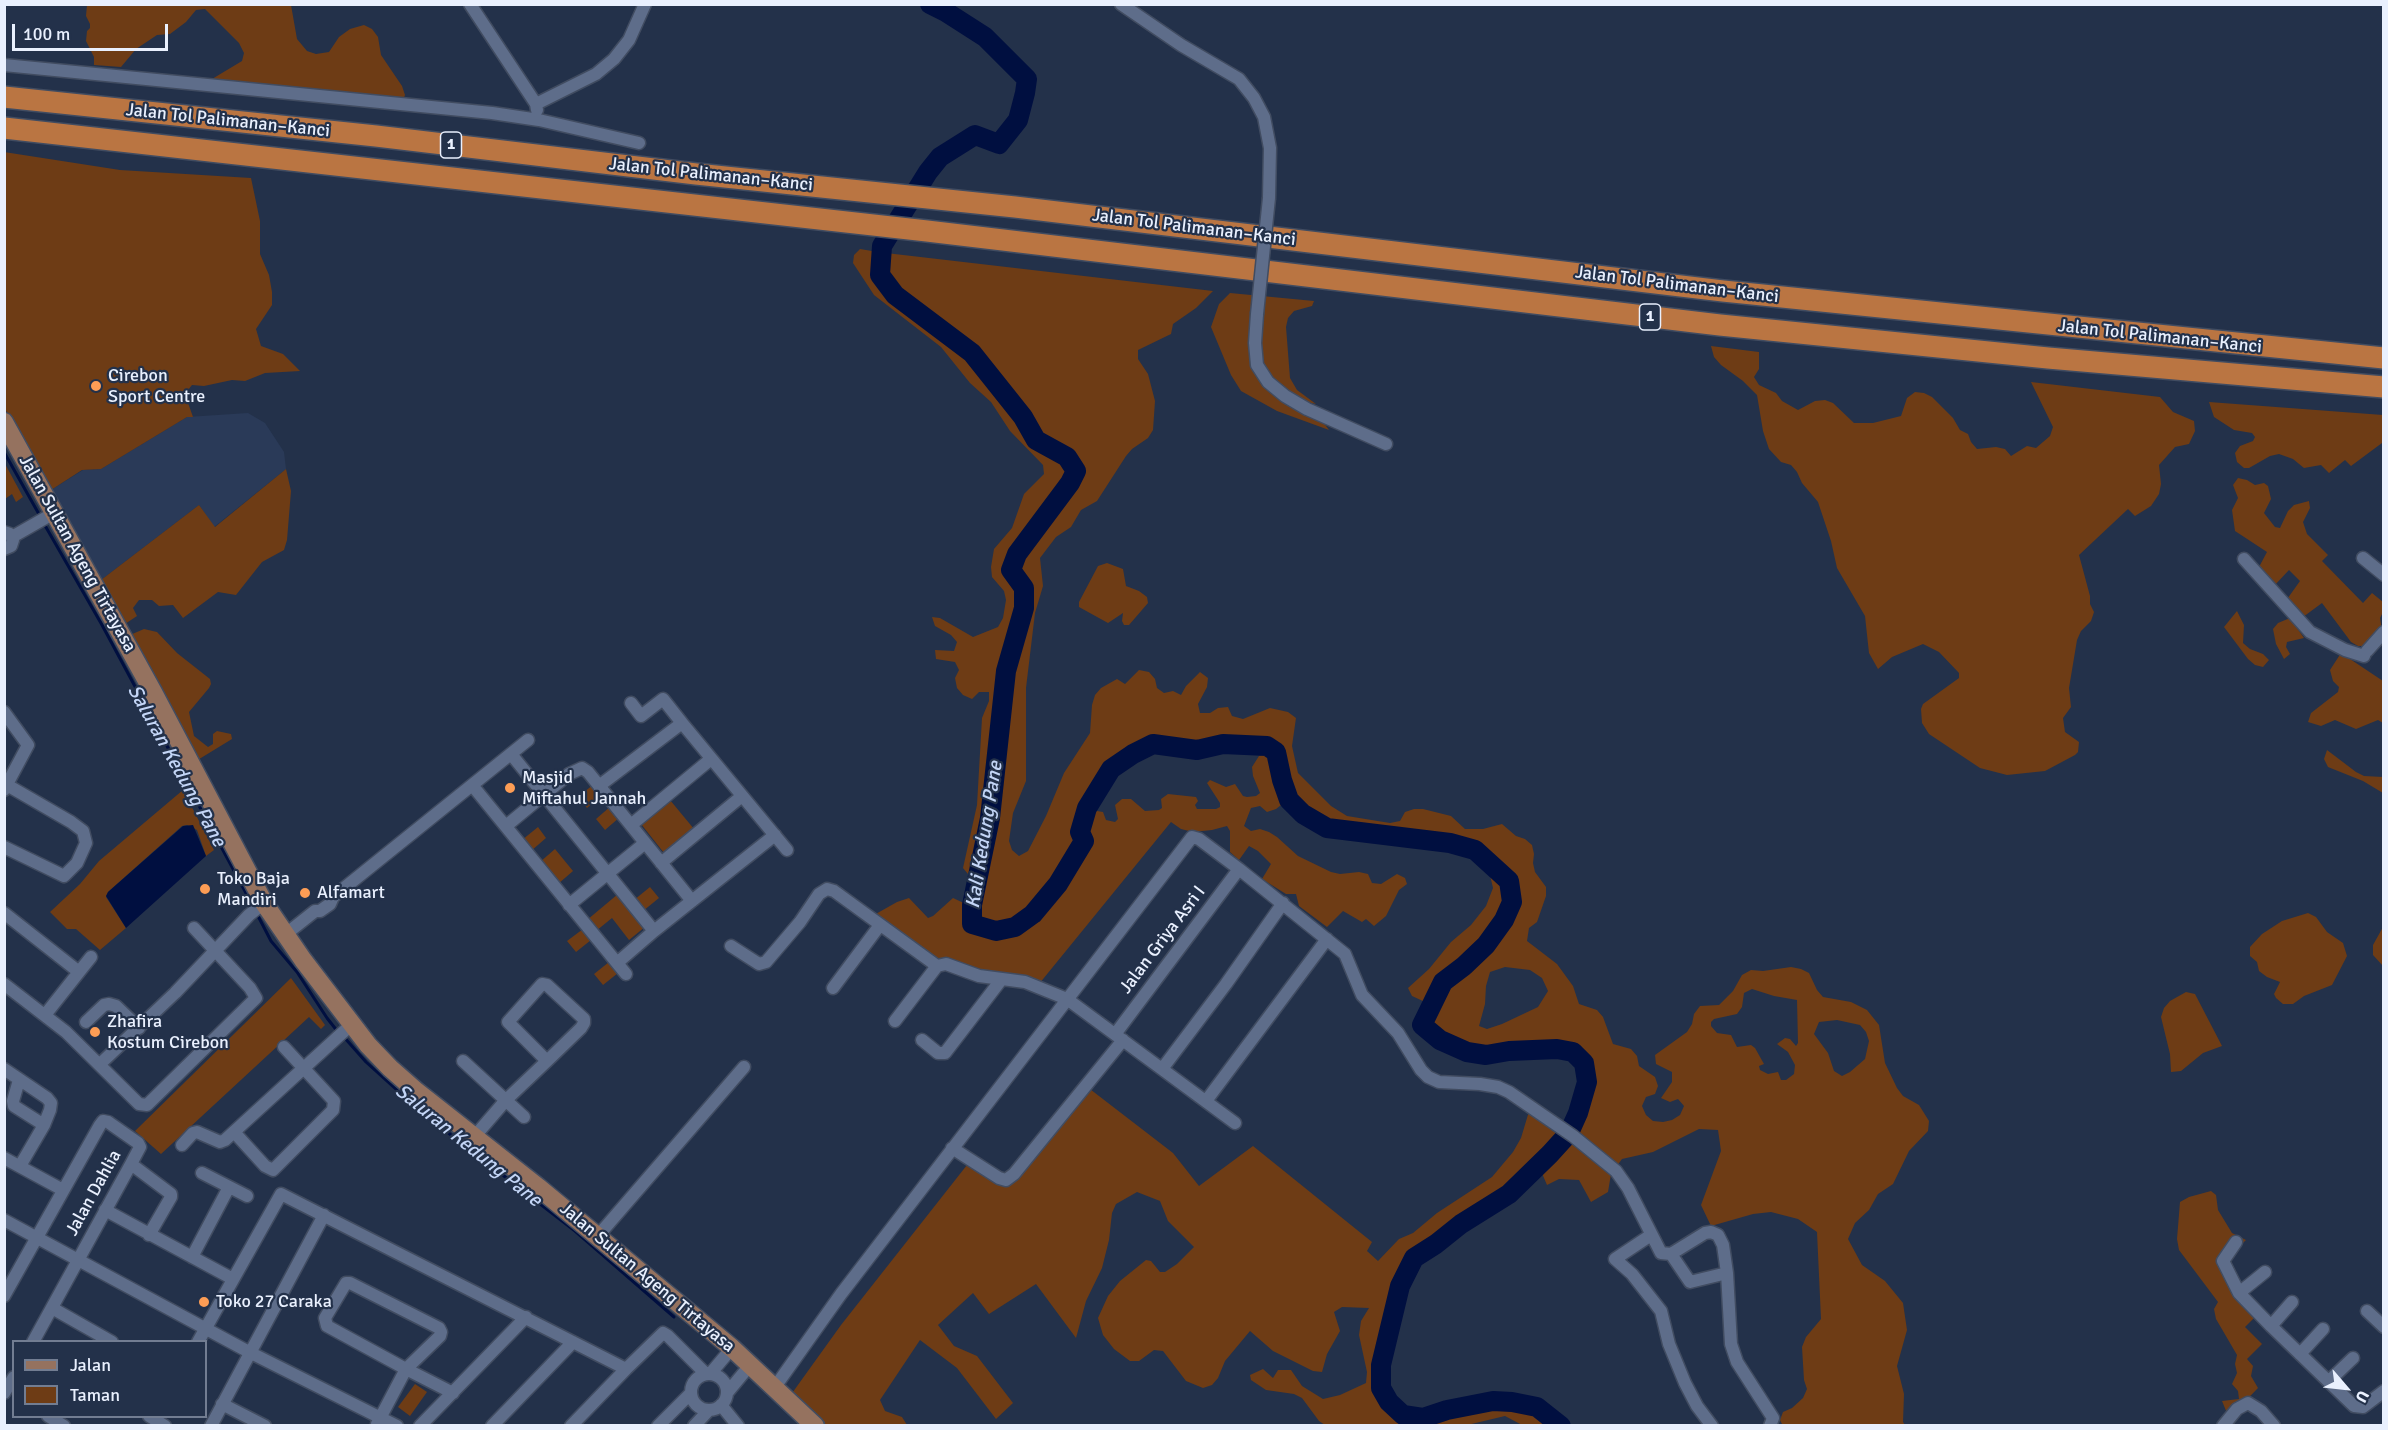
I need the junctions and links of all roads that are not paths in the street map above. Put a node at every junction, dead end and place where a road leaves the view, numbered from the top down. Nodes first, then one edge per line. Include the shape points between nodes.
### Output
1 (470, 4) edge
2 (645, 4) edge
3 (1121, 4) edge
4 (4, 65) edge
5 (4, 98) edge
6 (536, 104) junction
7 (539, 120) junction
8 (4, 128) edge
9 (639, 143) dead end
10 (2384, 358) edge
11 (2384, 387) edge
12 (4, 422) edge
13 (1386, 444) dead end
14 (50, 515) junction
15 (8, 534) edge
16 (4, 549) edge
17 (2363, 558) dead end
18 (2244, 559) dead end
19 (2384, 575) edge
20 (2384, 632) edge
21 (631, 703) dead end
22 (4, 712) edge
23 (681, 723) junction
24 (528, 740) dead end
25 (511, 754) junction
26 (711, 759) junction
27 (472, 785) junction
28 (599, 786) junction
29 (6, 788) edge
30 (543, 794) junction
31 (742, 796) junction
32 (631, 825) junction
33 (506, 826) junction
34 (775, 835) junction
35 (645, 843) junction
36 (4, 848) edge
37 (787, 850) dead end
38 (661, 863) junction
39 (1239, 869) junction
40 (608, 873) junction
41 (692, 901) junction
42 (1283, 903) junction
43 (569, 905) junction
44 (257, 909) junction
45 (4, 914) edge
46 (880, 925) junction
47 (194, 928) dead end
48 (654, 931) junction
49 (286, 934) junction
50 (1327, 939) junction
51 (731, 946) dead end
52 (216, 950) junction
53 (91, 957) dead end
54 (617, 963) junction
55 (937, 966) junction
56 (79, 972) junction
57 (626, 974) dead end
58 (1001, 980) junction
59 (4, 984) edge
60 (833, 988) dead end
61 (1067, 999) junction
62 (45, 1015) junction
63 (895, 1021) dead end
64 (86, 1022) dead end
65 (349, 1027) junction
66 (139, 1028) junction
67 (1119, 1036) junction
68 (922, 1040) dead end
69 (284, 1047) dead end
70 (463, 1061) dead end
71 (547, 1061) junction
72 (100, 1064) junction
73 (744, 1066) dead end
74 (304, 1068) junction
75 (4, 1069) edge
76 (1162, 1069) junction
77 (19, 1080) junction
78 (506, 1100) junction
79 (1206, 1101) junction
80 (524, 1118) dead end
81 (1235, 1123) dead end
82 (44, 1125) junction
83 (234, 1132) junction
84 (475, 1136) junction
85 (182, 1145) dead end
86 (952, 1148) junction
87 (4, 1158) edge
88 (131, 1164) junction
89 (20, 1166) junction
90 (202, 1173) dead end
91 (229, 1186) junction
92 (63, 1190) junction
93 (247, 1196) dead end
94 (105, 1210) junction
95 (324, 1215) junction
96 (4, 1220) edge
97 (149, 1235) junction
98 (1651, 1235) junction
99 (597, 1237) junction
100 (37, 1238) junction
101 (2236, 1242) dead end
102 (1671, 1254) junction
103 (192, 1257) junction
104 (78, 1258) junction
105 (2265, 1272) dead end
106 (1727, 1273) junction
107 (233, 1279) junction
108 (6, 1288) edge
109 (2239, 1293) junction
110 (2292, 1302) dead end
111 (52, 1308) junction
112 (2367, 1311) dead end
113 (526, 1317) junction
114 (2271, 1326) junction
115 (2384, 1327) edge
116 (205, 1329) junction
117 (2323, 1329) dead end
118 (34, 1340) edge
119 (110, 1340) edge
120 (199, 1340) edge
121 (573, 1342) junction
122 (730, 1350) junction
123 (249, 1352) junction
124 (2300, 1354) junction
125 (2353, 1358) dead end
126 (748, 1367) junction
127 (406, 1369) junction
128 (626, 1369) junction
129 (712, 1371) junction
130 (2329, 1381) junction
131 (775, 1387) junction
132 (453, 1393) junction
133 (691, 1393) junction
134 (726, 1393) junction
135 (2382, 1395) edge
136 (222, 1404) junction
137 (721, 1405) junction
138 (709, 1410) junction
139 (378, 1422) edge
140 (211, 1425) edge
141 (265, 1425) edge
142 (397, 1425) edge
143 (420, 1425) edge
144 (492, 1425) edge
145 (571, 1425) edge
146 (658, 1425) edge
147 (694, 1425) edge
148 (738, 1425) edge
149 (815, 1425) edge
150 (1713, 1425) edge
151 (1770, 1425) edge
152 (2223, 1425) edge
153 (2274, 1425) edge

1 - 6 street
2 - 6 street via 629,40 614,59 596,74
3 - 13 street, bridge via 1239,79 1264,117 1270,148 1269,198 1257,314 1257,365 1268,382 1285,396
4 - 7 street via 405,103
5 - 10 highway, Jalan Tol Palimanan–Kanci / 1 via 897,194 1723,291
6 - 7 street
7 - 9 street
8 - 11 highway, Jalan Tol Palimanan–Kanci / 1 via 919,230 1720,325
12 - 14 main road, Jalan Sultan Ageng Tirtayasa
14 - 15 street
14 - 44 main road, Jalan Sultan Ageng Tirtayasa via 159,702
15 - 16 street via 12,545
17 - 19 street
18 - 20 street via 2310,632 2345,650 2369,650
21 - 23 street via 640,716 663,699
22 - 29 street via 28,743
23 - 26 street
23 - 28 street
24 - 25 street
25 - 27 street
25 - 30 street
26 - 31 street
26 - 32 street
27 - 33 street
27 - 49 street via 333,897 325,908 315,911
28 - 30 street via 582,768
28 - 32 street
29 - 36 street via 84,831 86,843 77,863 64,876
30 - 33 street
30 - 40 street
31 - 34 street
31 - 38 street
32 - 35 street
33 - 43 street
34 - 37 street
34 - 41 street
35 - 38 street
35 - 40 street
38 - 41 street
39 - 42 street
39 - 61 street via 1199,839 1188,840
39 - 67 street, Jalan Griya Asri I
40 - 43 street
40 - 48 street
41 - 48 street
42 - 50 street
42 - 76 street
43 - 54 street
44 - 49 main road, Jalan Sultan Ageng Tirtayasa
44 - 52 street
45 - 56 street
46 - 51 street via 827,889 766,962 759,964
46 - 55 street
46 - 60 street
47 - 52 street
48 - 54 street
49 - 65 main road, Jalan Sultan Ageng Tirtayasa
50 - 79 street
50 - 98 street via 1345,954 1362,995 1398,1033 1428,1077 1444,1083 1498,1087 1574,1136 1616,1171
52 - 66 street
52 - 72 street via 250,988 255,1001 147,1105 139,1104
53 - 56 street
54 - 57 street
55 - 58 street via 952,965 971,974
55 - 63 street
56 - 62 street
58 - 61 street via 1025,982
58 - 68 street via 945,1053 938,1053
59 - 62 street
61 - 67 street
61 - 86 street
62 - 72 street
64 - 66 street via 109,1004
65 - 74 street
65 - 84 main road, Jalan Sultan Ageng Tirtayasa via 390,1068
66 - 72 street
67 - 76 street
67 - 86 street, Jalan Griya Asri I via 1006,1180
69 - 74 street
70 - 78 street
71 - 71 street via 508,1022 542,984 584,1019 581,1028
71 - 78 street
73 - 99 street
74 - 83 street
74 - 83 street via 335,1106 273,1170
75 - 77 street
76 - 79 street
77 - 82 street via 14,1106
77 - 82 street via 51,1103
78 - 80 street
78 - 84 street
79 - 81 street
82 - 89 street
83 - 85 street via 220,1142 197,1132
84 - 99 main road, Jalan Sultan Ageng Tirtayasa
86 - 131 street
87 - 89 street
88 - 92 street, Jalan Dahlia via 140,1144 103,1121
88 - 94 street, Jalan Dahlia
88 - 97 street via 171,1194
89 - 92 street
90 - 91 street
91 - 93 street
91 - 103 street
92 - 100 street
94 - 97 street
94 - 104 street, Jalan Dahlia
95 - 107 street via 281,1194
95 - 113 street
95 - 123 street
96 - 100 street
97 - 103 street
98 - 102 street via 1659,1251
98 - 150 street via 1616,1259 1661,1311 1685,1383
99 - 122 main road, Jalan Sultan Ageng Tirtayasa
100 - 104 street
100 - 108 street
101 - 109 street via 2223,1261
102 - 106 street via 1690,1282
102 - 106 street via 1705,1233 1716,1233 1723,1245
103 - 107 street
104 - 111 street, Jalan Dahlia
104 - 116 street
105 - 109 street
106 - 151 street via 1731,1344 1737,1362 1773,1418
107 - 116 street
109 - 114 street
110 - 114 street
111 - 118 street, Jalan Dahlia
111 - 119 street
112 - 115 street
113 - 121 street
113 - 132 street
114 - 124 street
116 - 120 street
116 - 123 street
117 - 124 street
121 - 128 street
121 - 144 street
122 - 126 main road, Jalan Sultan Ageng Tirtayasa
122 - 129 street
123 - 136 street
123 - 139 street
124 - 130 street
125 - 130 street
126 - 131 main road, Jalan Sultan Ageng Tirtayasa
126 - 134 street
127 - 127 street via 327,1326 325,1318 346,1283 439,1328 440,1336
127 - 132 street
127 - 139 street
128 - 129 street via 663,1333
128 - 145 street
129 - 133 street via 695,1380
129 - 134 street via 722,1380
130 - 135 street via 2354,1406 2363,1407
131 - 149 main road, Jalan Sultan Ageng Tirtayasa
132 - 143 street
133 - 138 street via 696,1405
133 - 146 street
134 - 137 street
136 - 140 street
136 - 141 street
137 - 138 street
137 - 148 street
138 - 147 street
139 - 142 street
152 - 153 street via 2248,1403

